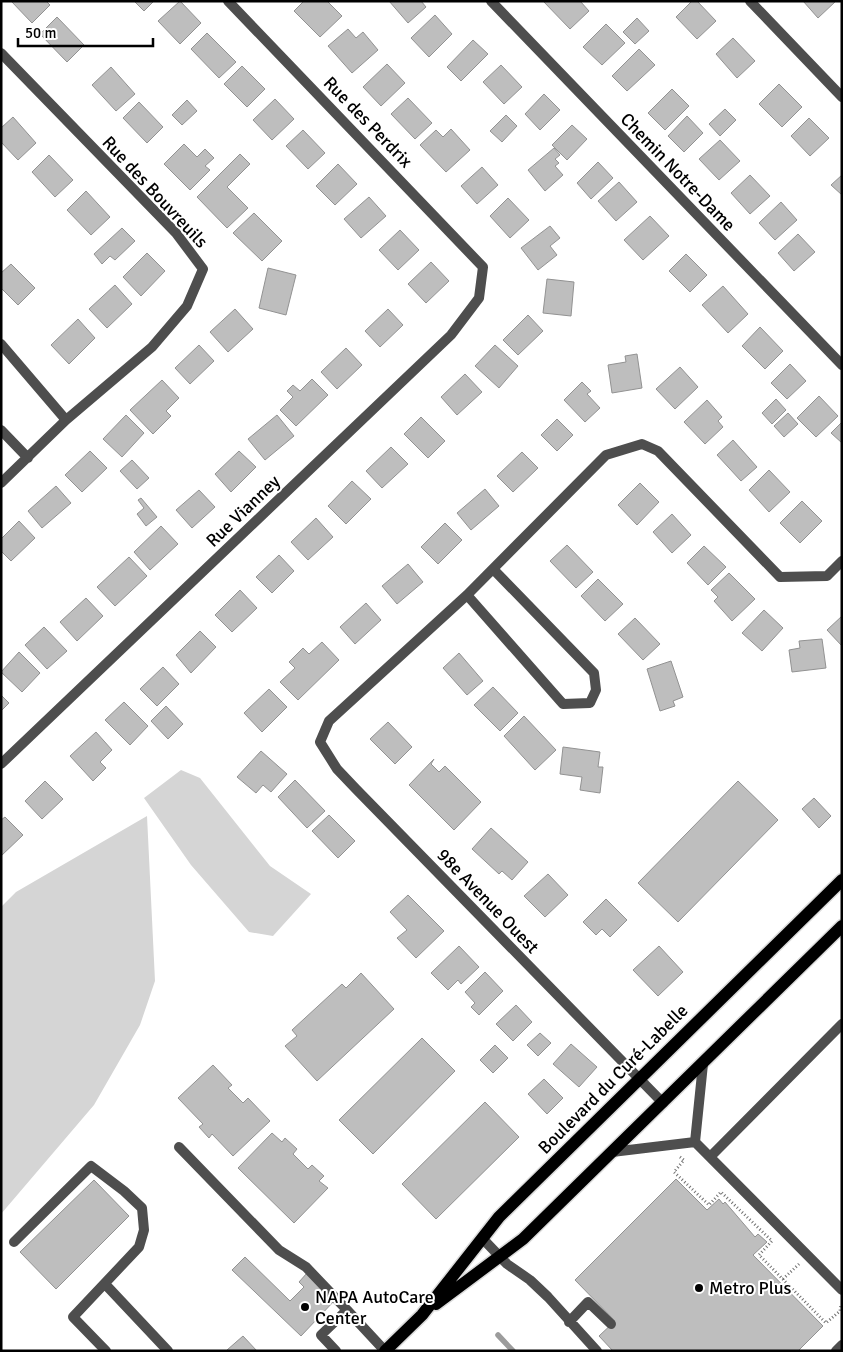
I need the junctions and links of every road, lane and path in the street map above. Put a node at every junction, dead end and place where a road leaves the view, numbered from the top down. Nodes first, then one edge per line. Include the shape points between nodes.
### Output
1 (228, 1) edge
2 (491, 1) edge
3 (750, 1) edge
4 (1, 53) edge
5 (842, 97) edge
6 (483, 267) joint
7 (1, 344) edge
8 (842, 365) edge
9 (66, 420) junction
10 (1, 430) edge
11 (28, 458) junction
12 (1, 483) edge
13 (842, 561) edge
14 (493, 569) junction
15 (467, 595) junction
16 (1, 764) edge
17 (842, 880) edge
18 (842, 926) edge
19 (842, 1024) edge
20 (703, 1064) junction
21 (639, 1079) junction
22 (663, 1103) junction
23 (695, 1142) junction
24 (179, 1147) dead end
25 (612, 1152) junction
26 (678, 1155) dead end
27 (710, 1157) junction
28 (482, 1238) junction
29 (14, 1242) dead end
30 (500, 1257) junction
31 (810, 1258) junction
32 (783, 1279) junction
33 (105, 1284) junction
34 (842, 1290) edge
35 (842, 1302) edge
36 (346, 1310) junction
37 (422, 1315) junction
38 (569, 1322) junction
39 (611, 1324) dead end
40 (842, 1344) edge
41 (106, 1351) edge
42 (168, 1351) edge
43 (336, 1351) edge
44 (385, 1351) edge
45 (597, 1351) edge
46 (836, 1351) edge

1 - 6 street, Rue des Perdrix
2 - 8 street, Chemin Notre-Dame
3 - 5 street
4 - 9 street, Rue des Bouvreuils via 176,232 203,269 187,306 152,347
6 - 16 street, Rue Vianney via 479,298 451,335
7 - 9 street
9 - 11 street, Rue des Bouvreuils
10 - 11 street
11 - 12 street, Rue des Bouvreuils
13 - 14 street via 827,576 780,577 658,451 642,444 606,456
14 - 15 street
14 - 15 street via 594,673 596,690 590,703 563,704
15 - 21 street, 98e Avenue Ouest via 330,721 320,742 337,769
17 - 21 main road, Boulevard du Curé-Labelle
18 - 20 main road, Boulevard du Curé-Labelle
19 - 27 street
20 - 22 main road, Boulevard du Curé-Labelle
20 - 23 street
21 - 22 street, 98e Avenue Ouest
21 - 28 main road, Boulevard du Curé-Labelle via 499,1217
22 - 25 main road, Boulevard du Curé-Labelle
23 - 25 street
23 - 27 street
24 - 36 street via 279,1250 306,1267
25 - 30 main road, Boulevard du Curé-Labelle via 523,1239
26 - 32 path via 684,1160 674,1172 709,1205 721,1192 736,1210 772,1241 758,1255
27 - 31 street
28 - 30 street
28 - 37 main road, Boulevard du Curé-Labelle
29 - 33 street via 91,1166 136,1201 144,1218 143,1239 139,1247
30 - 37 main road, Boulevard du Curé-Labelle
30 - 38 street via 530,1280
31 - 32 path
31 - 34 street
32 - 35 path via 826,1323 840,1311
33 - 41 street via 74,1317
33 - 42 street
36 - 43 street via 321,1335
36 - 44 street
37 - 44 main road, Boulevard du Curé-Labelle
38 - 39 street via 588,1302
38 - 45 street
40 - 46 street

